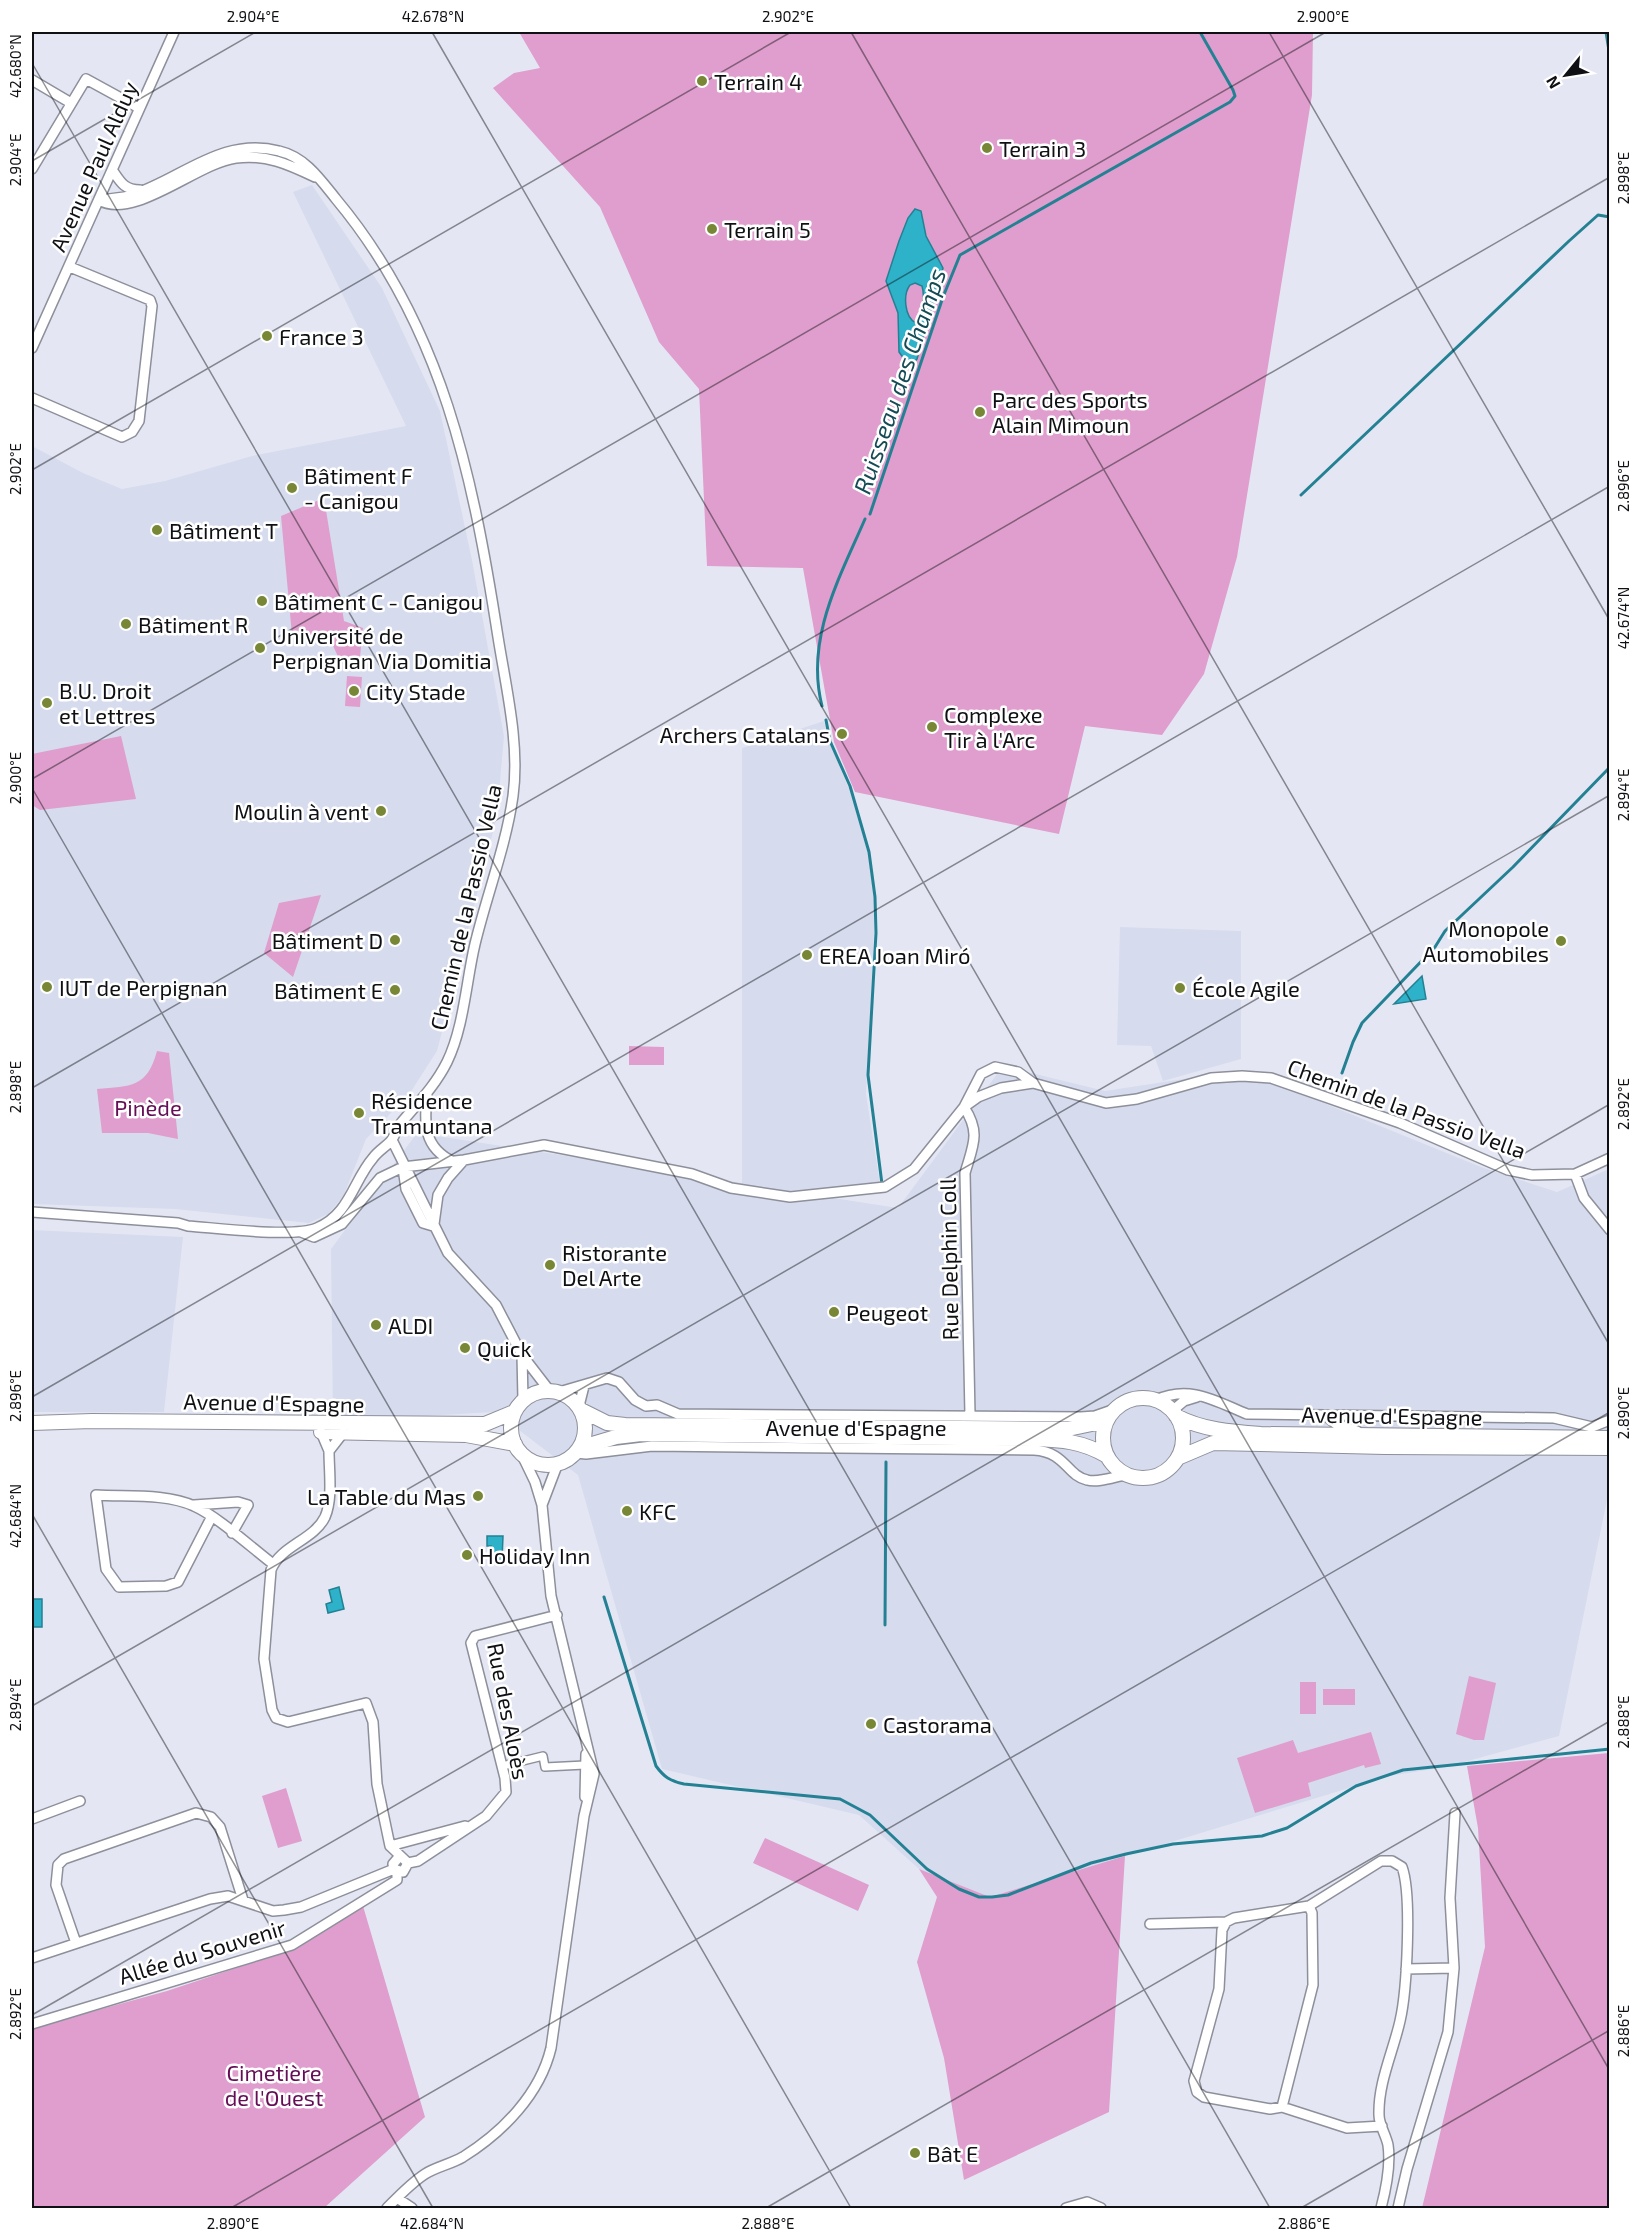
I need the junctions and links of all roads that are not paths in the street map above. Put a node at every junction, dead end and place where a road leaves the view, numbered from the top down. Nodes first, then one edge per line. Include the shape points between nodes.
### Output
1 (162, 32) edge
2 (172, 34) edge
3 (32, 80) edge
4 (71, 103) junction
5 (139, 108) junction
6 (32, 169) edge
7 (113, 171) junction
8 (320, 179) junction
9 (143, 190) junction
10 (99, 200) junction
11 (70, 267) junction
12 (32, 348) edge
13 (32, 398) edge
14 (1034, 1083) junction
15 (427, 1094) junction
16 (964, 1107) junction
17 (392, 1140) junction
18 (1610, 1158) edge
19 (464, 1160) junction
20 (454, 1162) junction
21 (403, 1167) junction
22 (1575, 1174) junction
23 (32, 1212) edge
24 (433, 1226) junction
25 (1610, 1230) edge
26 (299, 1232) junction
27 (522, 1355) junction
28 (584, 1386) junction
29 (554, 1391) junction
30 (1202, 1396) junction
31 (523, 1400) junction
32 (1156, 1400) junction
33 (580, 1408) junction
34 (1115, 1409) junction
35 (514, 1413) junction
36 (1174, 1413) junction
37 (970, 1415) junction
38 (1324, 1415) junction
39 (1610, 1420) edge
40 (1106, 1421) junction
41 (32, 1423) edge
42 (321, 1432) junction
43 (32, 1433) edge
44 (343, 1433) junction
45 (1396, 1435) junction
46 (1610, 1438) edge
47 (1610, 1448) edge
48 (518, 1449) junction
49 (578, 1450) junction
50 (329, 1451) junction
51 (1107, 1456) junction
52 (1180, 1457) junction
53 (558, 1463) junction
54 (1125, 1475) junction
55 (194, 1505) junction
56 (542, 1505) junction
57 (211, 1518) junction
58 (232, 1533) junction
59 (273, 1564) junction
60 (556, 1615) junction
61 (587, 1744) junction
62 (585, 1765) junction
63 (502, 1766) junction
64 (80, 1802) dead end
65 (585, 1809) junction
66 (1455, 1813) dead end
67 (32, 1819) edge
68 (470, 1825) junction
69 (390, 1846) junction
70 (404, 1860) junction
71 (396, 1870) junction
72 (243, 1900) junction
73 (1309, 1906) junction
74 (1226, 1922) junction
75 (1150, 1924) dead end
76 (76, 1943) junction
77 (32, 1958) edge
78 (1454, 1968) junction
79 (1406, 1969) junction
80 (32, 2024) edge
81 (1282, 2107) junction
82 (1382, 2126) junction
83 (397, 2198) junction
84 (387, 2208) edge
85 (412, 2208) edge
86 (1066, 2208) edge
87 (1101, 2208) edge
88 (1381, 2208) edge
89 (1398, 2208) edge

1 - 2 street
2 - 5 street, Avenue Paul Alduy
3 - 4 street
4 - 5 street via 86,79
4 - 6 street
5 - 7 street, Avenue Paul Alduy
7 - 9 street via 130,190
7 - 10 street, Avenue Paul Alduy
8 - 9 street via 316,172 282,151 243,148 199,161
8 - 10 street via 280,160 234,158 129,203 109,206
8 - 15 street, Chemin de la Passio Vella via 389,271 427,347 455,425 482,535 507,692 515,770 506,831 456,1036 449,1059
9 - 10 street
10 - 11 street, Avenue Paul Alduy
11 - 12 street, Avenue Paul Alduy
11 - 13 street via 150,300 139,422 122,437
14 - 16 street, Chemin de la Passio Vella via 1001,1088
14 - 16 street via 1018,1072 995,1067 981,1074
14 - 22 street, Chemin de la Passio Vella via 1106,1103 1137,1099 1210,1078 1271,1078 1400,1123 1508,1170 1532,1175
15 - 17 street, Chemin de la Passio Vella via 398,1127
15 - 20 street via 424,1118 428,1139 440,1154
16 - 19 street, Chemin de la Passio Vella via 907,1175 892,1185 858,1192 790,1197 754,1192 692,1174 544,1145
16 - 37 street, Rue Delphin Coll via 974,1122 976,1135 965,1173
17 - 21 street
17 - 26 street, Chemin de la Passio Vella via 368,1163 356,1190 339,1213 318,1228
18 - 22 street, Chemin de la Passio Vella
19 - 20 street, Chemin de la Passio Vella
19 - 24 street via 438,1195
20 - 21 street, Chemin de la Passio Vella
21 - 24 street via 406,1189 423,1223
21 - 26 street, Chemin de la Passio Vella via 380,1178 342,1224 314,1237
22 - 25 street via 1584,1198
23 - 26 street, Chemin de la Passio Vella
24 - 27 street via 448,1253 496,1305
27 - 29 street
27 - 31 street
28 - 29 street, Avenue d'Espagne
28 - 33 street
28 - 37 street, Avenue d'Espagne via 607,1377 619,1382 645,1406 657,1405 678,1414
29 - 31 main road via 539,1391
29 - 33 main road
30 - 32 street, Avenue d'Espagne via 1181,1394
30 - 36 street via 1184,1401
30 - 38 street, Avenue d'Espagne via 1247,1414
31 - 35 main road
32 - 34 main road via 1131,1400
32 - 36 main road
33 - 40 main road, Avenue d'Espagne via 608,1423 625,1425 1068,1429
33 - 49 main road via 585,1429
34 - 37 street, Avenue d'Espagne via 1081,1417
34 - 40 main road
35 - 41 main road, Avenue d'Espagne via 485,1424 92,1420
35 - 48 main road via 511,1428
36 - 45 main road, Avenue d'Espagne via 1227,1432
36 - 52 main road via 1184,1436
38 - 39 street, Avenue d'Espagne via 1554,1418 1592,1427
38 - 45 street via 1347,1429
40 - 51 main road via 1103,1442
42 - 43 main road, Avenue d'Espagne via 78,1429
42 - 44 main road, Avenue d'Espagne
42 - 50 street
44 - 48 main road, Avenue d'Espagne via 466,1435
44 - 50 street
45 - 46 main road, Avenue d'Espagne
47 - 52 main road, Avenue d'Espagne via 1213,1443
48 - 53 main road via 538,1464
48 - 56 street via 536,1482
49 - 51 main road, Avenue d'Espagne via 616,1437 641,1434 1067,1440
49 - 53 main road
49 - 54 street, Avenue d'Espagne via 586,1454 652,1446 1034,1450 1056,1454 1088,1481
50 - 59 street via 325,1518
51 - 54 main road
52 - 54 main road via 1157,1476
53 - 56 street
55 - 57 street
55 - 57 street via 166,1499 96,1495 106,1569 119,1587 166,1586 177,1582
55 - 58 street via 248,1505
56 - 60 street
57 - 58 street
58 - 59 street
59 - 69 street via 264,1659 272,1710 276,1718 288,1722 366,1703 373,1722 377,1784
60 - 61 street
60 - 63 street, Rue des Aloès via 475,1636 471,1643
61 - 62 street
61 - 65 street via 594,1774
62 - 63 street via 545,1767 543,1756
62 - 65 street
63 - 68 street, Rue des Aloès via 506,1792 486,1816
64 - 67 street
65 - 83 street via 545,2073 529,2097 495,2133 462,2157 424,2174
66 - 78 street via 1450,1898
68 - 69 street, Rue des Aloès
68 - 70 street, Rue des Aloès via 418,1861
69 - 70 street
70 - 71 street, Rue des Aloès via 403,1872
71 - 72 street via 301,1907 273,1911
71 - 80 street, Allée du Souvenir via 397,1880 292,1945
72 - 76 street via 228,1896 210,1899
72 - 76 street via 220,1827 210,1817 196,1813 64,1859 58,1865 57,1885
73 - 74 street
73 - 79 street via 1382,1861 1402,1867 1406,1887
73 - 81 street via 1313,1985
74 - 75 street
74 - 81 street via 1222,1930 1219,1989 1194,2088 1204,2097 1270,2109
76 - 77 street
78 - 79 street
78 - 89 street via 1448,2032
79 - 82 street via 1401,2019 1382,2090
81 - 82 street via 1347,2128
82 - 88 street via 1388,2147 1387,2188
83 - 84 street
83 - 85 street
86 - 87 street via 1087,2202

